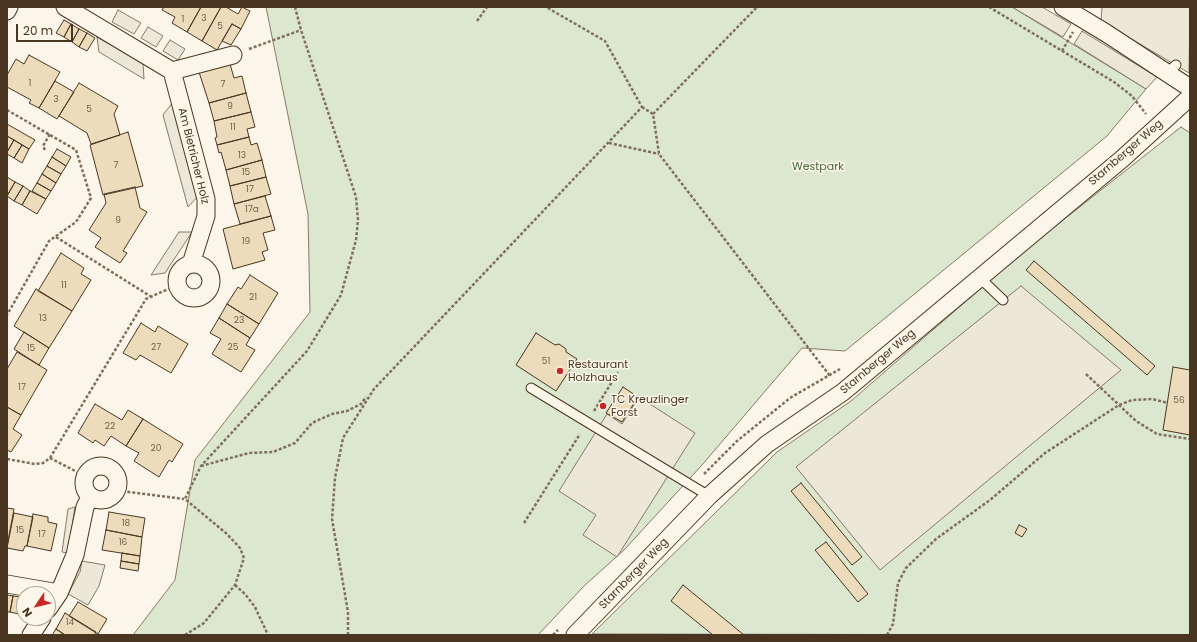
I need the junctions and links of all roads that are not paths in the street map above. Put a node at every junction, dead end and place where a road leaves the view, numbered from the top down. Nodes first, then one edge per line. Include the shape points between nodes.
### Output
1 (9, 7) edge
2 (65, 7) edge
3 (1062, 7) edge
4 (7, 11) edge
5 (233, 55) road end
6 (172, 71) junction
7 (1190, 88) edge
8 (1190, 97) edge
9 (191, 264) junction
10 (979, 277) junction
11 (1003, 300) dead end
12 (531, 388) dead end
13 (709, 496) junction
14 (90, 497) junction
15 (7, 584) edge
16 (59, 593) junction
17 (56, 597) edge
18 (37, 626) edge
19 (31, 635) edge
20 (575, 635) edge

1 - 4 street
2 - 6 street
3 - 7 street via 1108,30 1172,69
5 - 6 street
6 - 9 street, Am Bietricher Holz via 206,199 206,216
8 - 10 street, Starnberger Weg via 1122,159
9 - 9 street, Am Bietricher Holz via 202,266 210,275 211,286 199,298 188,298 179,291 177,285 176,280 181,269
10 - 11 lane
10 - 13 street, Starnberger Weg via 843,392 767,444
12 - 13 lane
13 - 20 street, Starnberger Weg
14 - 14 street via 101,501 111,498 118,488 114,472 104,466 93,468 85,476 84,487
14 - 16 street via 85,507 75,555
15 - 16 street
16 - 17 street
18 - 19 street

